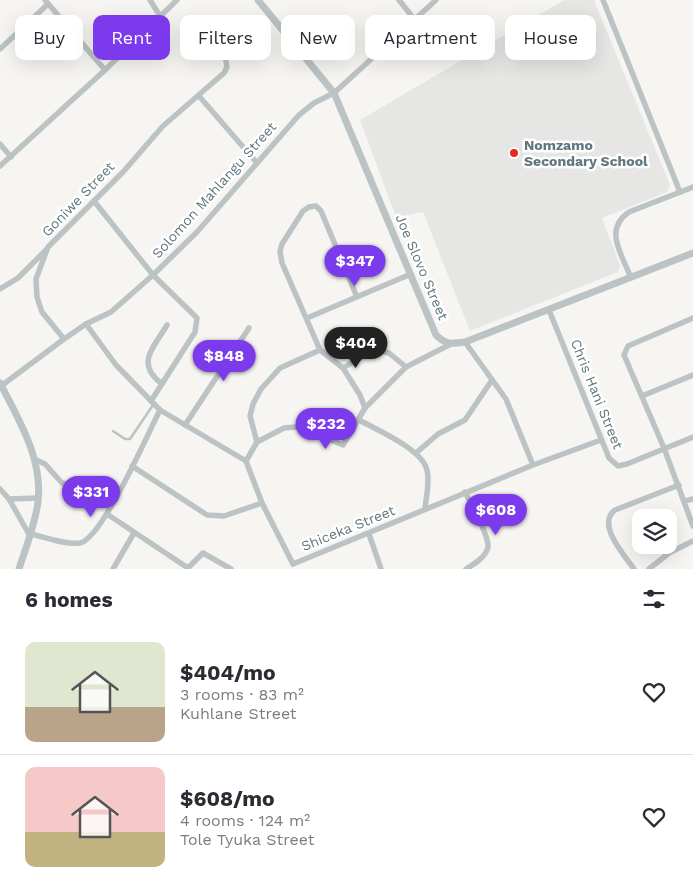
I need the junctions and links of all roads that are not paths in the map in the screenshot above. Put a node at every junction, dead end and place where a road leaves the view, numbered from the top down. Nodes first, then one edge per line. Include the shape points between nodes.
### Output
1 (150, 0) edge
2 (177, 0) edge
3 (258, 0) edge
4 (399, 0) edge
5 (436, 0) edge
6 (603, 0) edge
7 (46, 2) edge
8 (159, 15) edge
9 (161, 15) edge
10 (411, 15) edge
11 (420, 15) edge
12 (0, 49) edge
13 (116, 60) edge
14 (226, 60) edge
15 (371, 60) edge
16 (106, 70) junction
17 (334, 93) junction
18 (199, 96) junction
19 (0, 144) edge
20 (11, 157) junction
21 (257, 163) junction
22 (0, 166) edge
23 (693, 187) edge
24 (680, 192) junction
25 (94, 201) junction
26 (48, 247) junction
27 (693, 253) edge
28 (411, 274) junction
29 (153, 275) junction
30 (631, 278) junction
31 (0, 289) edge
32 (357, 297) junction
33 (549, 310) junction
34 (307, 318) junction
35 (693, 318) edge
36 (86, 324) junction
37 (167, 325) dead end
38 (249, 328) dead end
39 (64, 339) junction
40 (465, 342) junction
41 (449, 345) junction
42 (320, 350) junction
43 (406, 367) junction
44 (344, 368) junction
45 (693, 375) edge
46 (492, 380) junction
47 (162, 384) junction
48 (1, 388) edge
49 (642, 396) junction
50 (153, 402) junction
51 (365, 408) junction
52 (160, 410) junction
53 (359, 420) junction
54 (185, 425) junction
55 (113, 431) dead end
56 (693, 437) edge
57 (601, 440) junction
58 (257, 442) junction
59 (664, 448) junction
60 (416, 453) junction
61 (34, 459) junction
62 (246, 461) junction
63 (534, 464) junction
64 (132, 466) junction
65 (678, 484) junction
66 (0, 489) edge
67 (465, 492) junction
68 (38, 498) junction
69 (115, 498) junction
70 (9, 499) junction
71 (693, 499) edge
72 (685, 501) junction
73 (262, 503) junction
74 (425, 509) junction
75 (107, 514) junction
76 (693, 526) edge
77 (134, 533) junction
78 (368, 534) junction
79 (30, 535) junction
80 (693, 541) edge
81 (292, 567) edge
82 (19, 569) edge
83 (113, 569) edge
84 (188, 569) edge
85 (231, 569) edge
86 (381, 569) edge
87 (466, 569) edge
88 (634, 569) edge
89 (649, 569) edge

1 - 8 street
2 - 9 street
3 - 17 street, Joe Slovo Street
4 - 10 street
5 - 11 street, Solomon Mahlangu Street
6 - 24 street
7 - 12 street
7 - 16 street
13 - 16 street
14 - 18 street, Goniwe Street via 224,73
15 - 17 street, Solomon Mahlangu Street
16 - 20 street
17 - 21 street, Solomon Mahlangu Street via 299,115
17 - 28 street, Joe Slovo Street
18 - 21 street
18 - 25 street, Goniwe Street via 163,126
19 - 20 street
20 - 22 street
21 - 29 street, Solomon Mahlangu Street via 197,232
23 - 24 street
24 - 30 street via 621,218 616,227 616,237
25 - 26 street, Goniwe Street
25 - 29 street
26 - 31 street via 18,278
26 - 39 street, Goniwe Street via 36,278 37,296 42,312
27 - 30 street
28 - 32 street
28 - 41 street, Joe Slovo Street via 436,334
29 - 36 street, Solomon Mahlangu Street via 111,312
29 - 47 street via 194,314 198,322
30 - 33 street
32 - 34 street
32 - 34 street via 321,211 316,206 309,207 303,211 280,251
33 - 40 street
33 - 57 street, Chris Hani Street
34 - 42 street
35 - 49 street via 626,348 624,355
36 - 39 street, Solomon Mahlangu Street
36 - 50 street via 116,365
37 - 47 street via 147,363 151,376
38 - 54 street
39 - 48 street, Solomon Mahlangu Street
40 - 41 street
40 - 46 street
41 - 43 street
42 - 44 street
42 - 58 street via 280,368 261,389 250,416
43 - 44 street via 390,353 374,349
43 - 51 street
44 - 51 street
45 - 49 street
46 - 60 street via 465,420 438,434
46 - 63 street via 514,414
47 - 50 street
48 - 61 street via 24,430
49 - 59 street
50 - 52 street
50 - 55 lane via 130,438 125,439
51 - 53 street
52 - 54 street
52 - 64 street
53 - 58 street via 342,445 296,427 284,428
53 - 60 street
54 - 62 street
56 - 59 street, Chris Hani Street
57 - 59 street, Chris Hani Street via 609,458 618,466
57 - 63 street, Shiceka Street
58 - 62 street
59 - 65 street
60 - 74 street via 428,471
61 - 68 street via 38,473
61 - 69 street via 45,464 62,483
62 - 73 street, Shiceka Street
63 - 67 street, Shiceka Street
64 - 69 street
64 - 73 street via 207,515 224,516
65 - 72 street
65 - 88 street via 615,510 609,517 608,524 614,538
66 - 70 street
67 - 74 street, Shiceka Street
67 - 87 street via 488,547 483,556
68 - 70 street
68 - 79 street
69 - 75 street
70 - 79 street
71 - 72 street
72 - 76 street
73 - 81 street, Shiceka Street
74 - 78 street, Shiceka Street
75 - 77 street
75 - 79 street via 81,543
77 - 83 street
77 - 84 street
78 - 81 street, Shiceka Street
78 - 86 street
79 - 82 street
80 - 89 street via 669,553
84 - 85 street via 203,552

